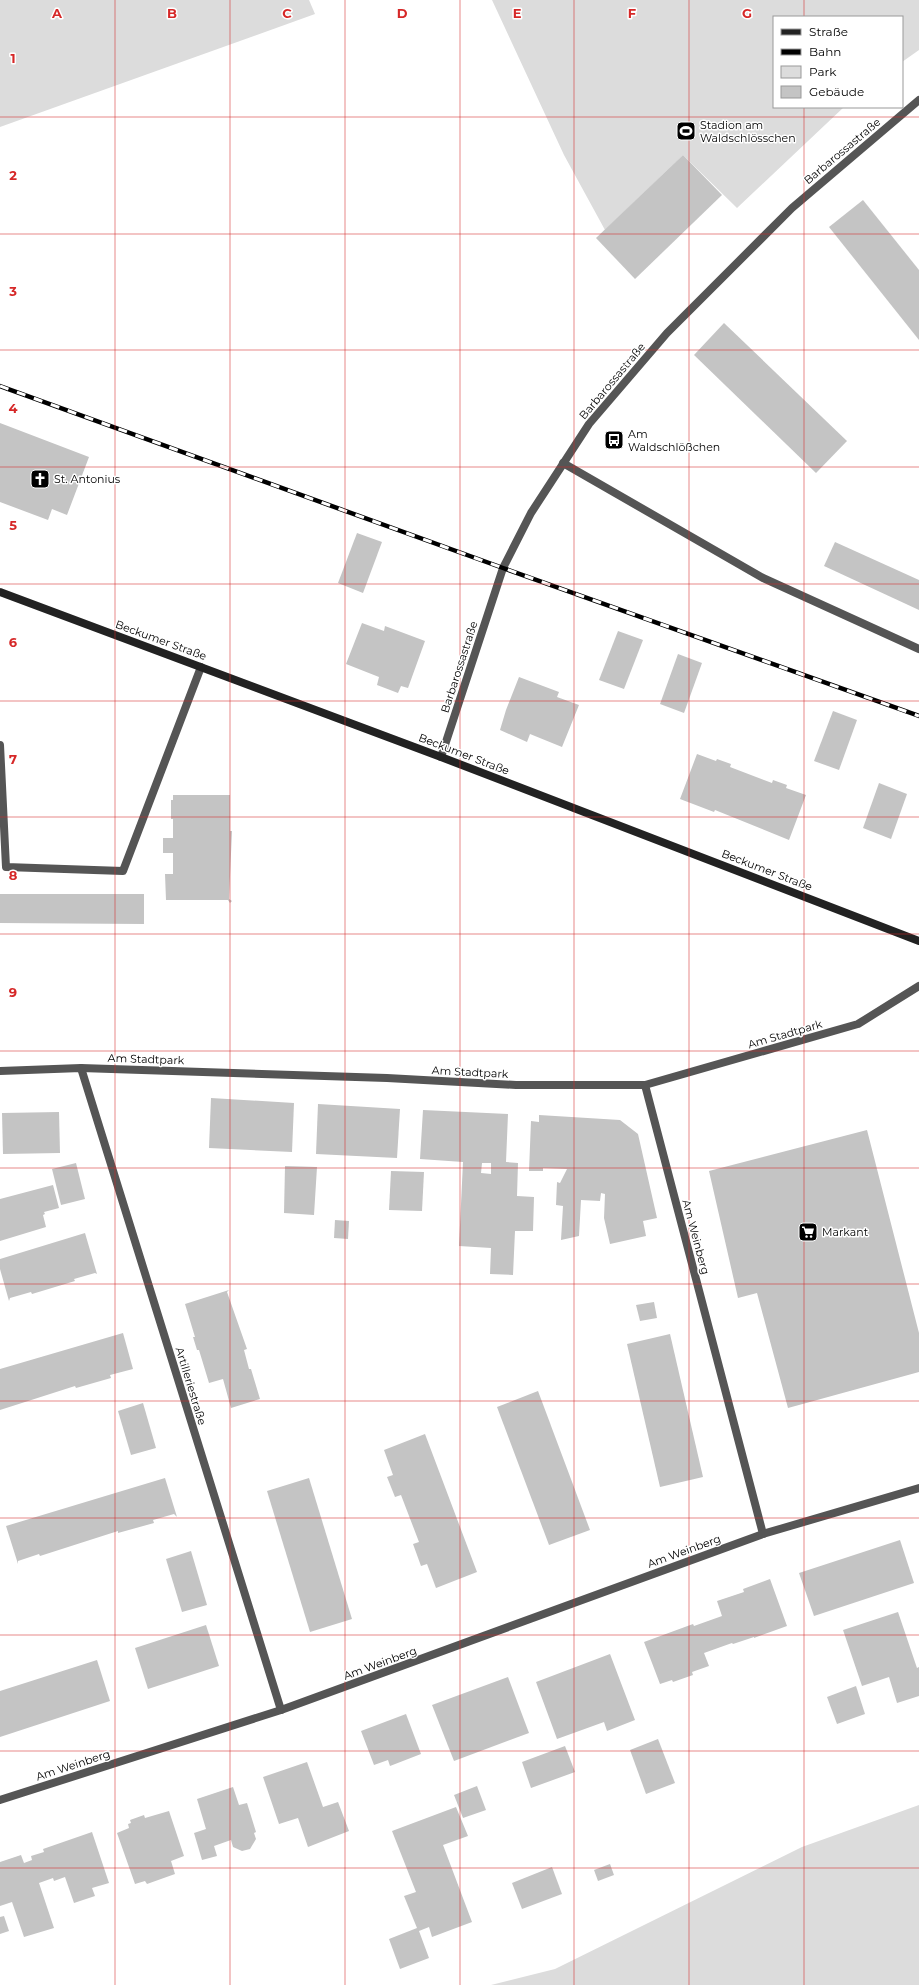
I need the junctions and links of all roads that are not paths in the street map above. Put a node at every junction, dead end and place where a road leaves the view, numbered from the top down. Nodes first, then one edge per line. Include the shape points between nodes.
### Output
1 (919, 100) edge
2 (563, 463) junction
3 (0, 592) edge
4 (919, 649) edge
5 (201, 667) junction
6 (0, 745) edge
7 (441, 757) junction
8 (919, 941) edge
9 (919, 986) edge
10 (81, 1068) junction
11 (0, 1071) edge
12 (645, 1085) junction
13 (919, 1488) edge
14 (763, 1534) junction
15 (281, 1710) junction
16 (0, 1800) edge

1 - 2 street, Barbarossastraße via 792,208 667,333 600,411
2 - 4 street via 763,578
2 - 7 street, Barbarossastraße via 530,514 503,568
3 - 5 main road, Beckumer Straße
5 - 6 street via 123,871 6,867
5 - 7 main road, Beckumer Straße
7 - 8 main road, Beckumer Straße
9 - 12 street, Am Stadtpark via 858,1024
10 - 11 street, Am Stadtpark
10 - 12 street, Am Stadtpark via 516,1085
10 - 15 street, Artilleriestraße
12 - 14 street, Am Weinberg
13 - 14 street, Am Weinberg
14 - 15 street, Am Weinberg
15 - 16 street, Am Weinberg

